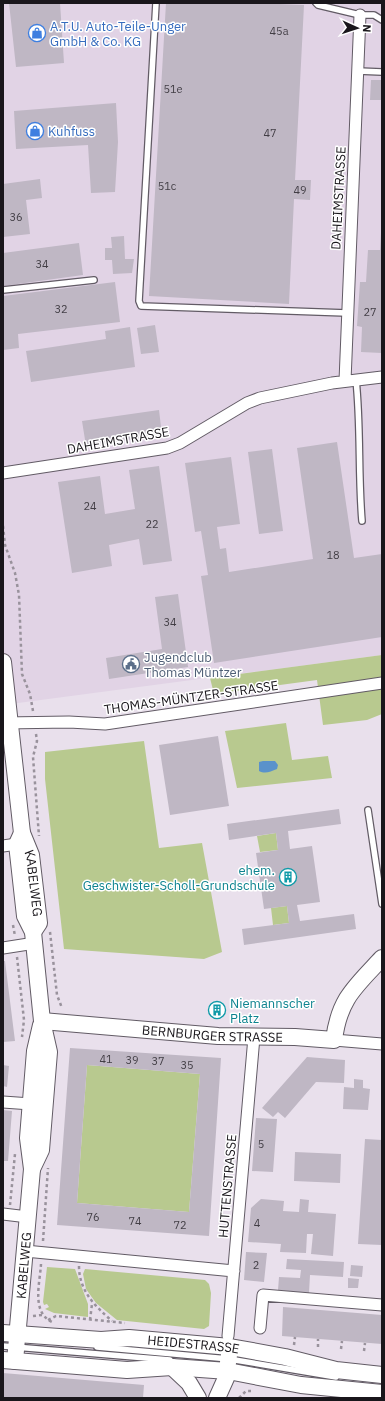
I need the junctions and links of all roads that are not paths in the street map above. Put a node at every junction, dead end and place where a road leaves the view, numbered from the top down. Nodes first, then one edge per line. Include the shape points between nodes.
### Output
1 (156, 3) edge
2 (316, 3) edge
3 (360, 15) junction
4 (382, 20) edge
5 (358, 71) junction
6 (382, 72) edge
7 (94, 280) dead end
8 (3, 290) edge
9 (347, 313) junction
10 (382, 377) edge
11 (351, 380) junction
12 (3, 473) edge
13 (362, 521) dead end
14 (3, 662) edge
15 (382, 683) edge
16 (6, 723) edge
17 (368, 810) dead end
18 (14, 841) edge
19 (382, 904) edge
20 (34, 938) junction
21 (3, 948) edge
22 (382, 958) edge
23 (42, 1021) junction
24 (254, 1037) junction
25 (334, 1040) junction
26 (382, 1044) edge
27 (3, 1102) edge
28 (31, 1104) junction
29 (32, 1169) junction
30 (6, 1215) edge
31 (28, 1216) junction
32 (25, 1251) junction
33 (234, 1271) junction
34 (382, 1305) edge
35 (260, 1328) dead end
36 (10, 1345) edge
37 (229, 1356) junction
38 (172, 1367) junction
39 (382, 1375) edge
40 (382, 1381) edge
41 (382, 1387) edge
42 (382, 1393) edge
43 (198, 1398) edge
44 (217, 1398) edge

1 - 9 lane via 140,306
2 - 3 lane
3 - 4 lane via 374,15
3 - 5 street, DAHEIMSTRASSE
5 - 6 lane
5 - 9 street, DAHEIMSTRASSE
7 - 8 lane
9 - 11 street, DAHEIMSTRASSE
10 - 11 street, DAHEIMSTRASSE
11 - 12 street, DAHEIMSTRASSE via 260,398 167,448
11 - 13 lane via 359,404 359,490
14 - 16 main road, KABELWEG
15 - 16 street, THOMAS-MÜNTZER-STRASSE via 105,724
16 - 18 main road, KABELWEG
17 - 19 lane
18 - 20 main road, KABELWEG via 31,855 39,923
20 - 21 street via 16,946
20 - 23 main road, KABELWEG
22 - 25 main road via 344,1002 336,1024
23 - 24 main road, BERNBURGER STRASSE
23 - 28 main road, KABELWEG via 35,1051
23 - 29 main road, KABELWEG via 49,1052 41,1150
24 - 25 main road, BERNBURGER STRASSE
24 - 33 street, HUTTENSTRASSE
25 - 26 street, BERNBURGER STRASSE
27 - 28 street
28 - 29 main road, KABELWEG via 28,1138
29 - 31 main road, KABELWEG
30 - 31 street
31 - 32 main road, KABELWEG
32 - 33 street
32 - 36 main road, KABELWEG
33 - 37 street, HUTTENSTRASSE
34 - 35 street via 263,1295
36 - 37 main road, HEIDESTRASSE via 129,1338
36 - 38 main road, HEIDESTRASSE via 127,1370
37 - 38 main road, HEIDESTRASSE
37 - 39 main road, HEIDESTRASSE
37 - 40 lane via 326,1376
37 - 41 lane via 307,1379
37 - 42 main road, HEIDESTRASSE via 307,1386
37 - 44 main road
38 - 43 main road via 189,1383

